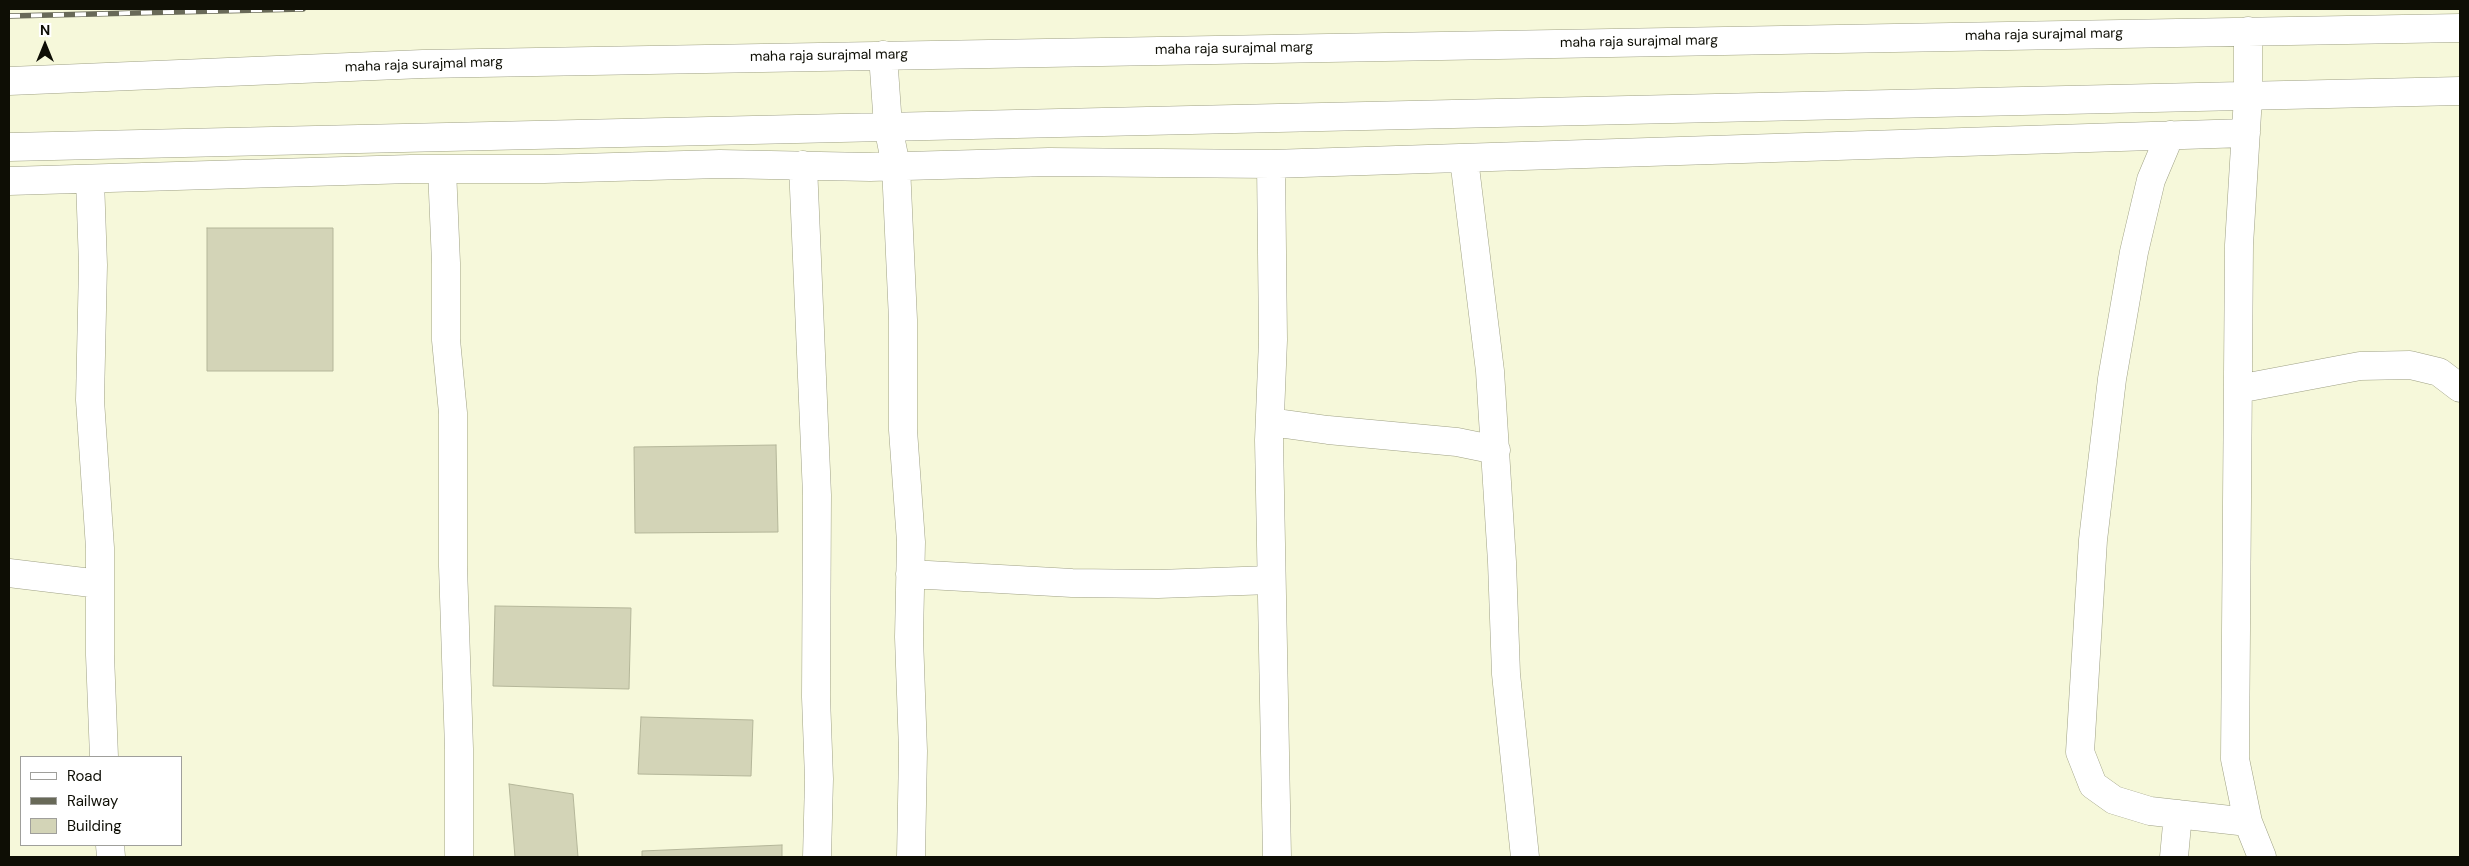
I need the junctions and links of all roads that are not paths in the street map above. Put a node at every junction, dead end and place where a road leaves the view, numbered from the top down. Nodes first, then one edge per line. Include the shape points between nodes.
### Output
1 (2460, 28) edge
2 (2248, 31) junction
3 (883, 55) junction
4 (9, 81) edge
5 (2460, 91) edge
6 (2248, 97) junction
7 (888, 126) junction
8 (2246, 133) junction
9 (2170, 134) junction
10 (9, 147) edge
11 (1464, 159) junction
12 (1271, 164) junction
13 (803, 165) junction
14 (896, 166) junction
15 (442, 169) junction
16 (90, 180) junction
17 (9, 181) edge
18 (2460, 388) edge
19 (2238, 389) junction
20 (1270, 422) junction
21 (1496, 450) junction
22 (9, 573) edge
23 (910, 574) junction
24 (1271, 580) junction
25 (100, 584) junction
26 (104, 756) edge
27 (2178, 814) junction
28 (2248, 822) junction
29 (458, 857) edge
30 (817, 857) edge
31 (911, 857) edge
32 (1277, 857) edge
33 (1525, 857) edge
34 (2174, 857) edge
35 (2262, 857) edge

1 - 2 street, maha raja surajmal marg
2 - 3 street, maha raja surajmal marg
2 - 6 street
3 - 4 street, maha raja surajmal marg via 423,64
3 - 7 street
5 - 6 street
6 - 7 street
6 - 8 street
7 - 10 street
7 - 14 street
8 - 9 street
8 - 19 street via 2239,245
9 - 11 street
9 - 27 street via 2151,180 2136,243 2112,379 2093,540 2080,752 2093,785 2114,800 2150,811
11 - 12 street
11 - 21 street via 1490,371
12 - 14 street via 1049,162
12 - 20 street via 1273,340
13 - 14 street
13 - 15 street
13 - 30 street via 817,495
14 - 23 street
15 - 16 street
15 - 29 street via 446,340 453,413
16 - 17 street
16 - 25 street via 93,265 90,400
18 - 19 street via 2439,372 2410,365 2360,366
19 - 28 street via 2235,759
20 - 21 street via 1457,442
20 - 24 street
21 - 33 street via 1506,674
22 - 25 street
23 - 24 street via 1072,583
23 - 31 street
24 - 32 street
25 - 26 street
27 - 28 street
27 - 34 street
28 - 35 street

